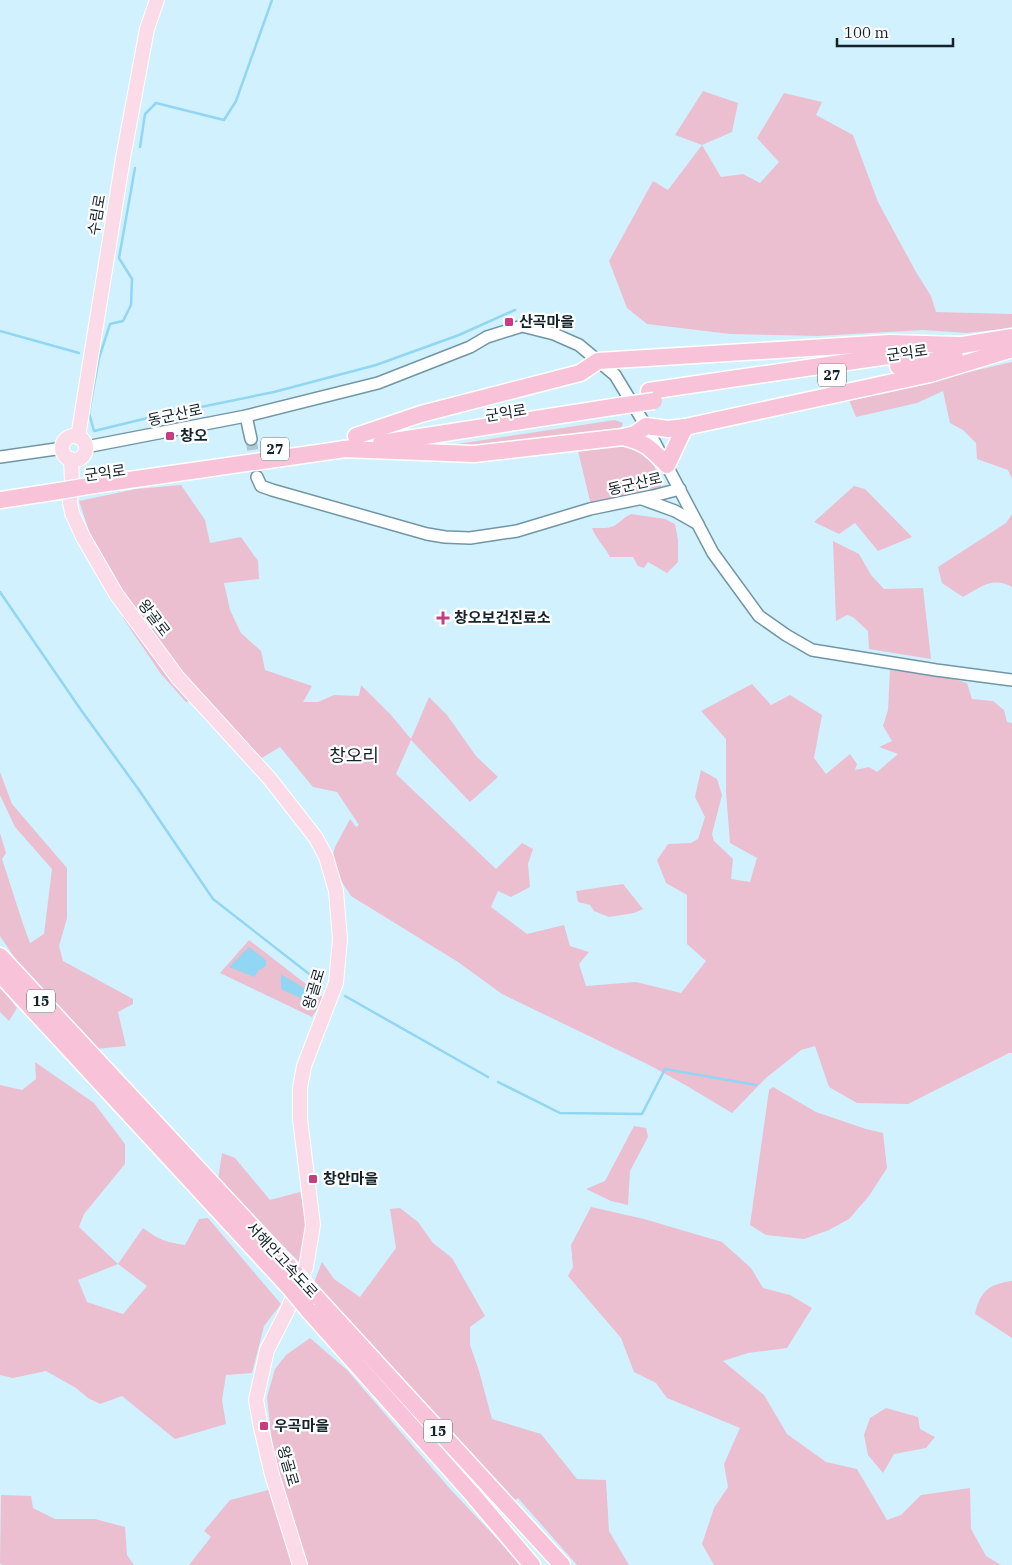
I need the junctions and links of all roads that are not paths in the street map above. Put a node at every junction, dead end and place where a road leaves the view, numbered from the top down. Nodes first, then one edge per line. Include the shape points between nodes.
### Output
1 (157, 0) edge
2 (960, 345) junction
3 (1011, 345) edge
4 (598, 361) junction
5 (652, 396) junction
6 (616, 402) junction
7 (246, 416) junction
8 (646, 426) junction
9 (685, 427) junction
10 (356, 436) junction
11 (624, 437) junction
12 (251, 439) tunnel mouth
13 (82, 442) junction
14 (342, 449) junction
15 (67, 454) junction
16 (0, 457) edge
17 (668, 465) junction
18 (257, 477) tunnel mouth
19 (93, 480) junction
20 (58, 486) junction
21 (0, 489) edge
22 (680, 489) junction
23 (640, 499) junction
24 (0, 500) edge
25 (699, 525) junction
26 (1012, 680) edge
27 (0, 956) edge
28 (0, 974) edge
29 (292, 1280) junction
30 (312, 1303) junction
31 (300, 1565) edge
32 (532, 1565) edge
33 (562, 1565) edge

1 - 13 main road, 수림로 via 147,29 123,158
2 - 3 highway, 군익로 / 27
2 - 4 highway via 890,343
2 - 5 highway, 군익로 / 27
3 - 5 highway, 군익로 / 27
3 - 9 highway via 930,374
4 - 7 street, 동군산로 via 579,345 554,334 522,326 487,337 470,347 378,383
4 - 8 street, 동군산로 via 615,374
4 - 10 highway via 580,373 421,414
5 - 6 highway, 군익로 / 27, bridge
6 - 10 highway, 군익로 / 27
6 - 14 highway, 군익로 / 27
7 - 12 street
7 - 13 street, 동군산로
8 - 9 highway
8 - 11 highway
8 - 17 street, 동군산로
9 - 17 highway
10 - 19 highway, 군익로 / 27
11 - 14 highway via 474,454
11 - 17 highway via 646,445
13 - 15 main road via 67,439
13 - 15 main road via 86,451 82,457 75,460
14 - 19 highway, 군익로 / 27
15 - 16 street
15 - 31 main road, 왕골로 via 72,513 116,594 178,678 270,779 316,838 326,857 336,891 340,939 336,983 304,1066 300,1088 300,1119 313,1225 306,1267 267,1350 256,1400 272,1475
17 - 22 street, 동군산로
18 - 23 street, 동군산로 via 261,486 272,490 404,528 451,537 470,538 517,531 590,509
19 - 20 highway, 군익로 / 27, bridge
20 - 21 highway, 군익로 / 27
20 - 24 highway, 군익로 / 27
22 - 23 street, 동군산로
22 - 25 street, 동군산로
23 - 25 street via 675,511
25 - 26 street, 동군산로 via 718,562 758,616 812,650
27 - 29 highway, 서해안고속도로 / 15 via 103,1066
28 - 29 highway, 서해안고속도로 / 15
29 - 30 highway, 서해안고속도로 / 15, bridge
30 - 32 highway, 서해안고속도로 / 15
30 - 33 highway, 서해안고속도로 / 15

